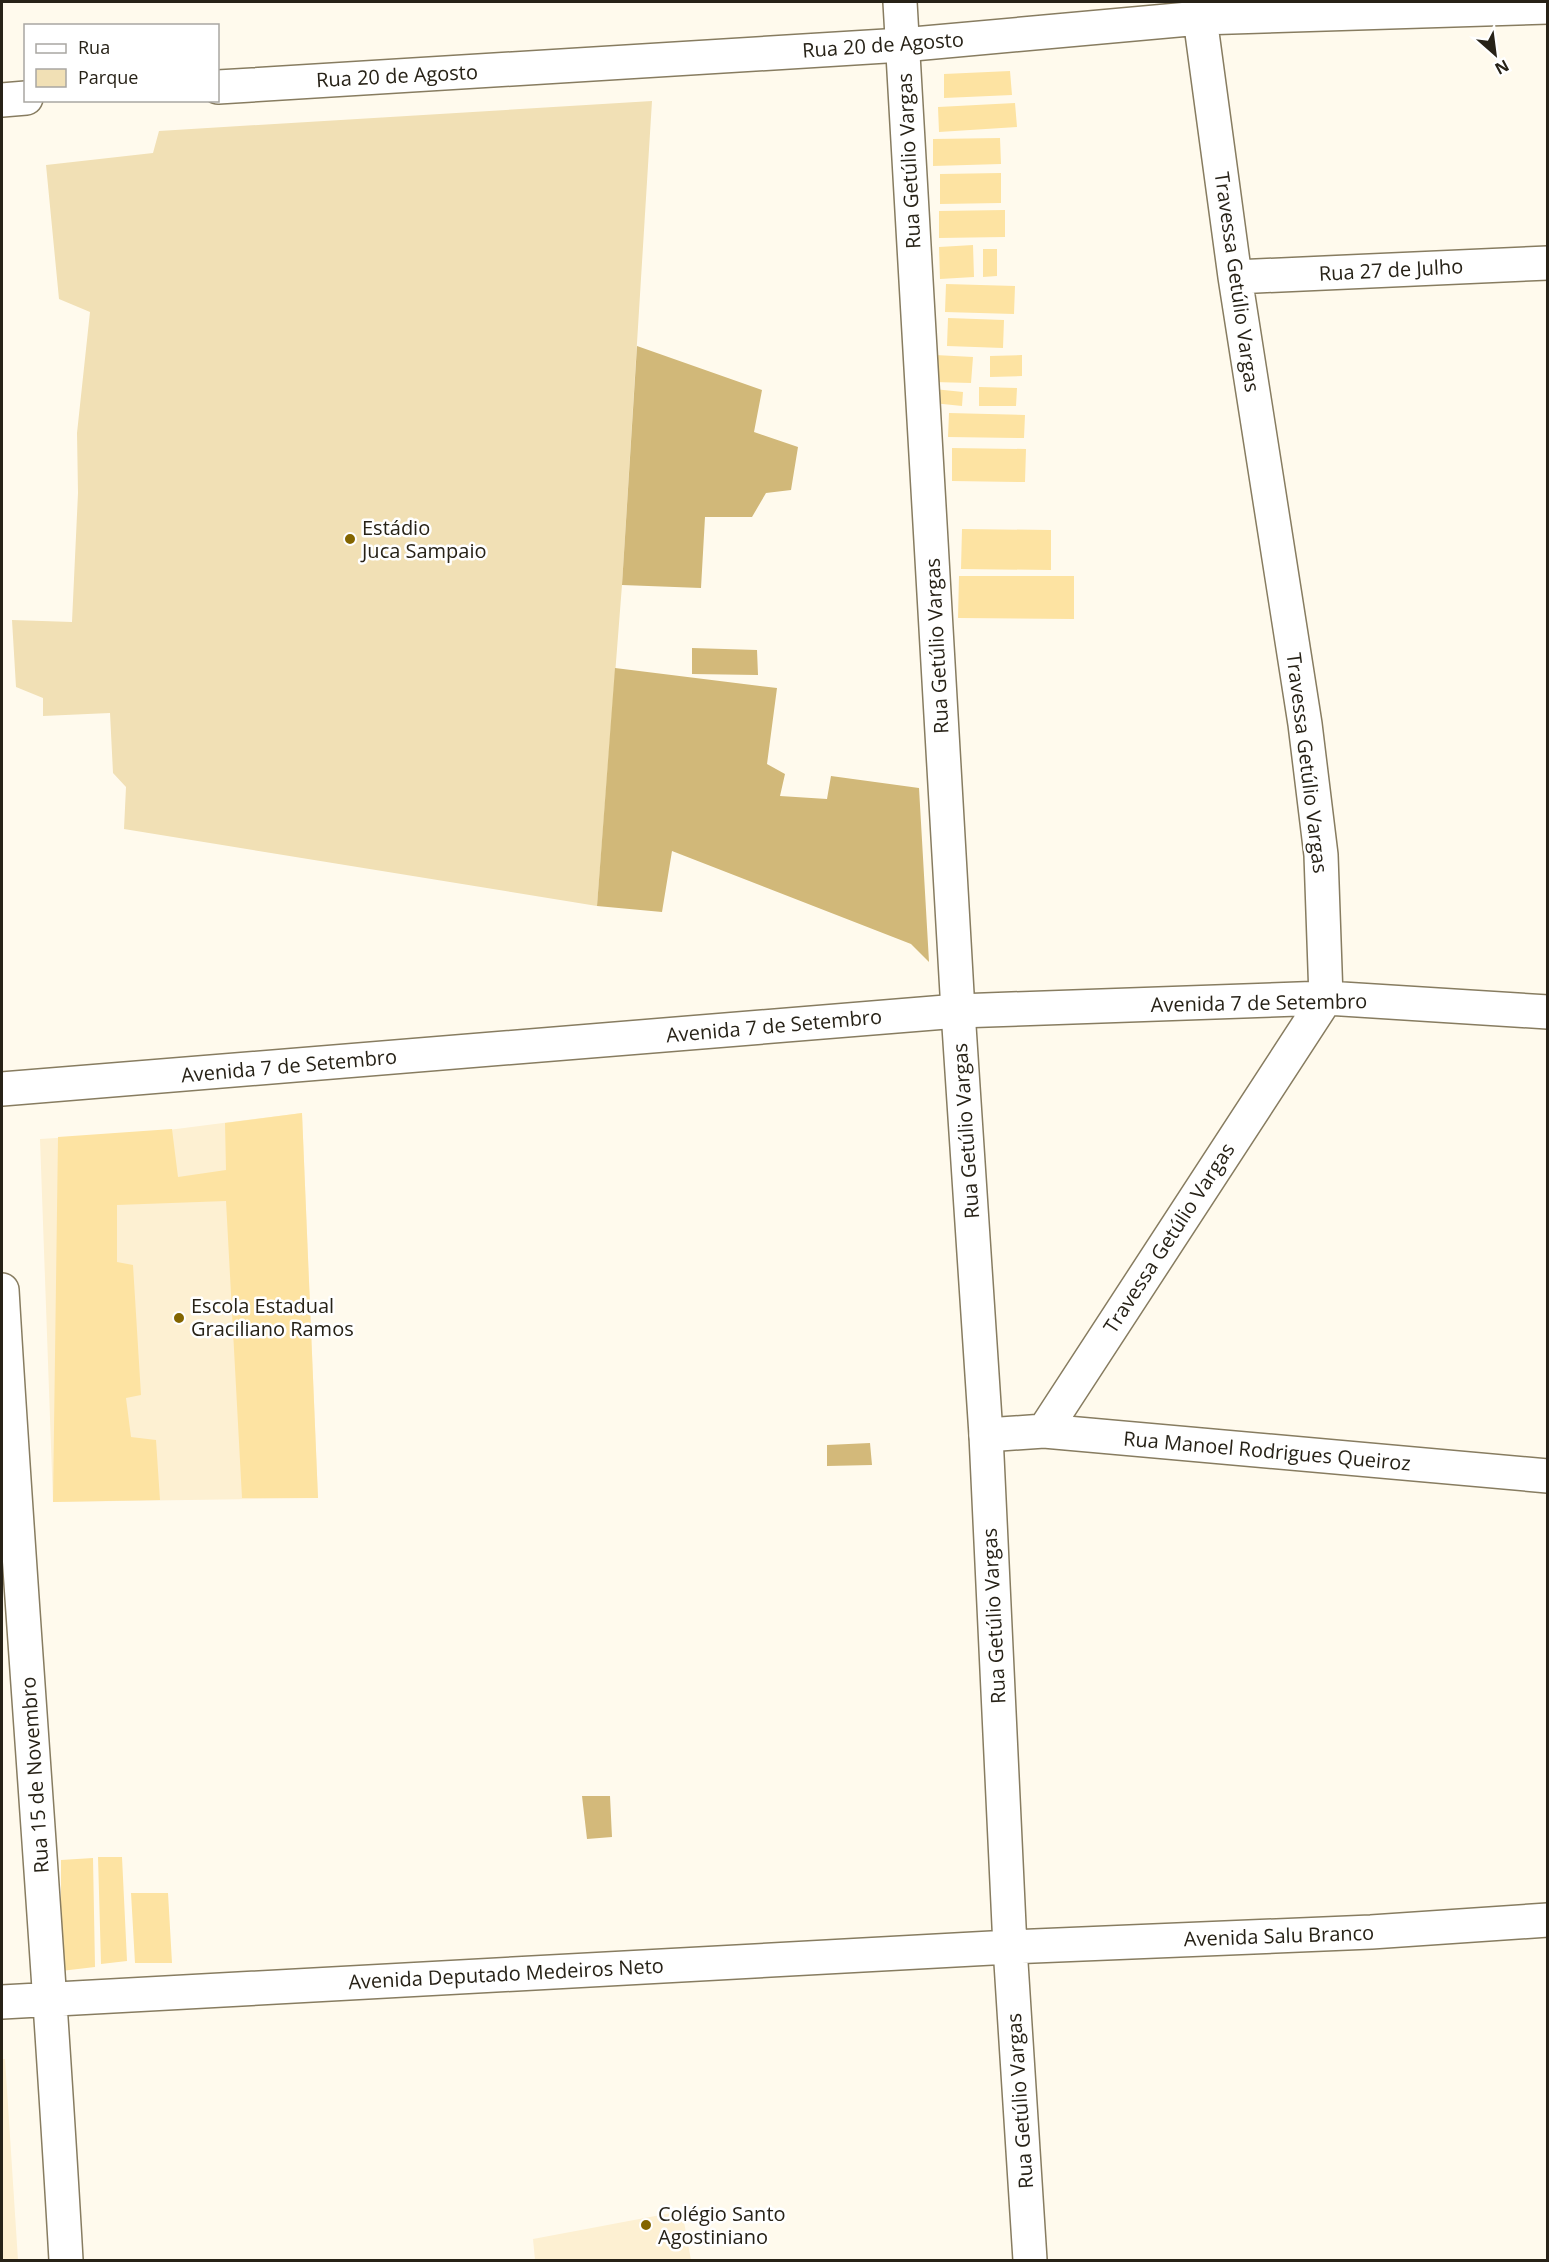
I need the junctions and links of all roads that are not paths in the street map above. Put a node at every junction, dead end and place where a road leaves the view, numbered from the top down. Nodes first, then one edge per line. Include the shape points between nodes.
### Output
1 (900, 2) edge
2 (1369, 7) edge
3 (1548, 7) edge
4 (1200, 18) junction
5 (902, 45) junction
6 (219, 87) edge
7 (24, 98) edge
8 (2, 100) edge
9 (1548, 263) edge
10 (1235, 277) junction
11 (1326, 998) junction
12 (958, 1011) junction
13 (1548, 1012) edge
14 (2, 1089) edge
15 (2, 1290) edge
16 (1044, 1431) junction
17 (986, 1435) junction
18 (1548, 1476) edge
19 (1548, 1920) edge
20 (1010, 1947) junction
21 (51, 1999) junction
22 (2, 2002) edge
23 (66, 2260) edge
24 (1030, 2260) edge

1 - 5 street, Rua Getúlio Vargas
2 - 3 street, Rua 20 de Agosto
2 - 4 street, Rua 20 de Agosto
4 - 5 street, Rua 20 de Agosto
4 - 10 street, Travessa Getúlio Vargas
5 - 6 street, Rua 20 de Agosto
5 - 12 street, Rua Getúlio Vargas
7 - 8 street
9 - 10 street, Rua 27 de Julho
10 - 11 street, Travessa Getúlio Vargas via 1305,724 1321,855
11 - 12 street, Avenida 7 de Setembro
11 - 13 street, Avenida 7 de Setembro
11 - 16 street, Travessa Getúlio Vargas
12 - 14 street, Avenida 7 de Setembro
12 - 17 street, Rua Getúlio Vargas
15 - 21 street, Rua 15 de Novembro
16 - 17 street, Rua Manoel Rodrigues Queiroz
16 - 18 street, Rua Manoel Rodrigues Queiroz
17 - 20 street, Rua Getúlio Vargas
19 - 20 street, Avenida Salu Branco via 1359,1933
20 - 21 street, Avenida Deputado Medeiros Neto
20 - 24 street, Rua Getúlio Vargas
21 - 22 street, Avenida Deputado Medeiros Neto
21 - 23 street, Rua 15 de Novembro

